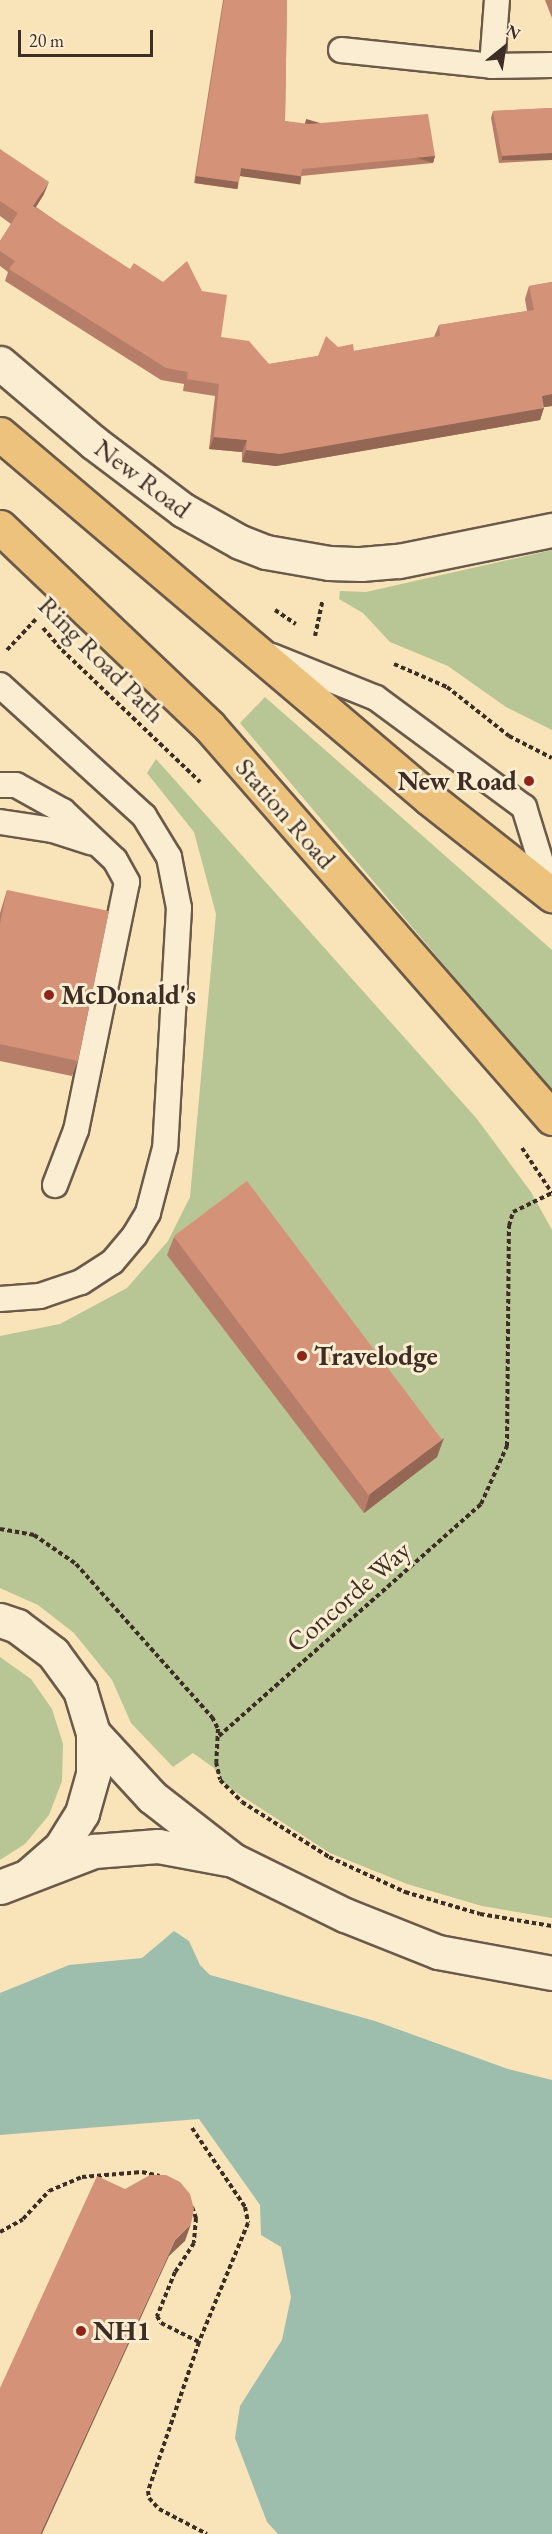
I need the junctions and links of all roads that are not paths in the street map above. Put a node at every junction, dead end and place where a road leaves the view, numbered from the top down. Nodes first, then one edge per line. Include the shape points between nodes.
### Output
1 (497, 0) edge
2 (341, 50) dead end
3 (552, 65) edge
4 (492, 66) junction
5 (0, 363) edge
6 (0, 434) edge
7 (0, 527) edge
8 (552, 530) edge
9 (253, 648) junction
10 (0, 685) edge
11 (0, 785) edge
12 (0, 822) edge
13 (103, 847) junction
14 (552, 895) edge
15 (552, 1118) edge
16 (55, 1185) dead end
17 (0, 1299) edge
18 (0, 1620) edge
19 (93, 1733) junction
20 (233, 1860) junction
21 (30, 1874) junction
22 (0, 1887) edge
23 (552, 1973) edge

1 - 4 lane
2 - 4 lane
3 - 4 lane
5 - 8 street, New Road via 93,442 183,510 266,552 329,563 361,564 399,561
6 - 9 main road
7 - 15 main road, Station Road via 210,726
9 - 14 main road via 429,798
9 - 14 lane via 375,698 524,807
10 - 17 lane via 144,816 169,857 178,908 165,1148 148,1213 135,1236 112,1262 81,1282 40,1296
11 - 13 lane via 16,785 51,802
12 - 13 lane via 53,830
13 - 16 lane via 124,872 127,895 76,1130
18 - 19 street via 17,1626 53,1653 80,1690
19 - 20 street via 152,1797
19 - 21 street via 93,1774 82,1813 61,1847
20 - 21 street via 158,1846 94,1851
20 - 23 street via 345,1915 438,1952
21 - 22 street

